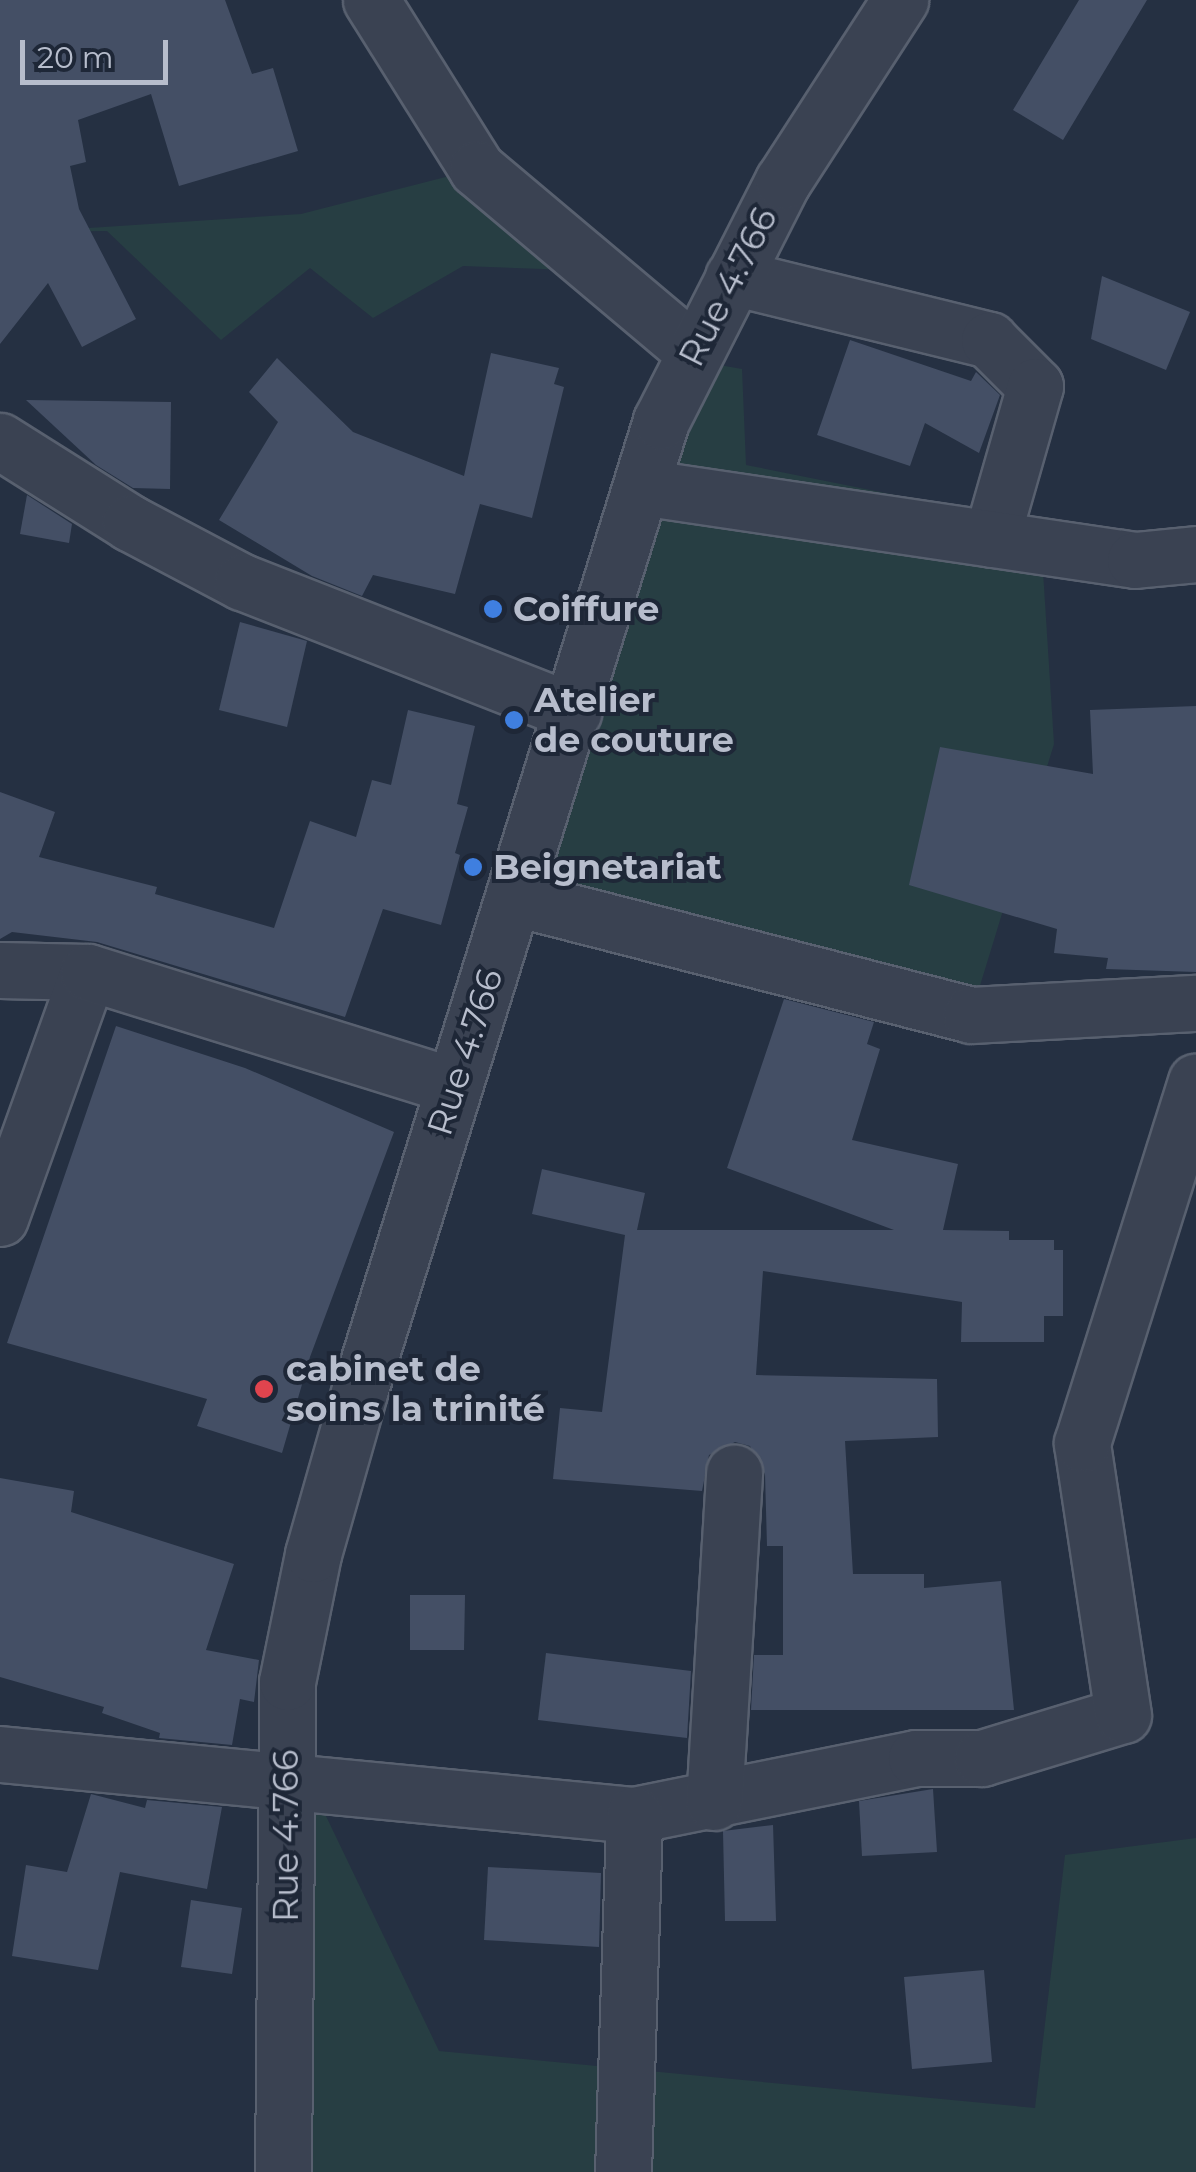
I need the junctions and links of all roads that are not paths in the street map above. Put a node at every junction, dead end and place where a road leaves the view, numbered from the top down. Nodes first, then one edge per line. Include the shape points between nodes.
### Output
1 (371, 0) edge
2 (900, 0) edge
3 (733, 276) junction
4 (694, 352) junction
5 (0, 441) edge
6 (641, 487) junction
7 (991, 539) junction
8 (1196, 554) edge
9 (572, 712) junction
10 (516, 898) junction
11 (0, 970) edge
12 (88, 972) junction
13 (1196, 1003) edge
14 (1196, 1084) edge
15 (453, 1086) junction
16 (0, 1218) edge
17 (734, 1473) dead end
18 (0, 1754) edge
19 (285, 1782) junction
20 (714, 1802) junction
21 (634, 1816) junction
22 (283, 2172) edge
23 (623, 2172) edge

1 - 4 street via 477,169
2 - 3 street, Rue 4.766 via 783,181
3 - 4 street, Rue 4.766
3 - 7 street via 989,340 1035,386
4 - 6 street, Rue 4.766 via 661,421
5 - 9 street via 130,523 242,582
6 - 7 street
6 - 9 street, Rue 4.766
7 - 8 street via 1135,560
9 - 10 street, Rue 4.766
10 - 13 street via 970,1016
10 - 15 street, Rue 4.766
11 - 12 street
12 - 15 street
12 - 16 street
14 - 20 street via 1082,1443 1123,1715 982,1758 916,1758
15 - 19 street, Rue 4.766 via 313,1554 288,1682
17 - 20 street
18 - 19 street
19 - 21 street
19 - 22 street, Rue 4.766
20 - 21 street
21 - 23 street

